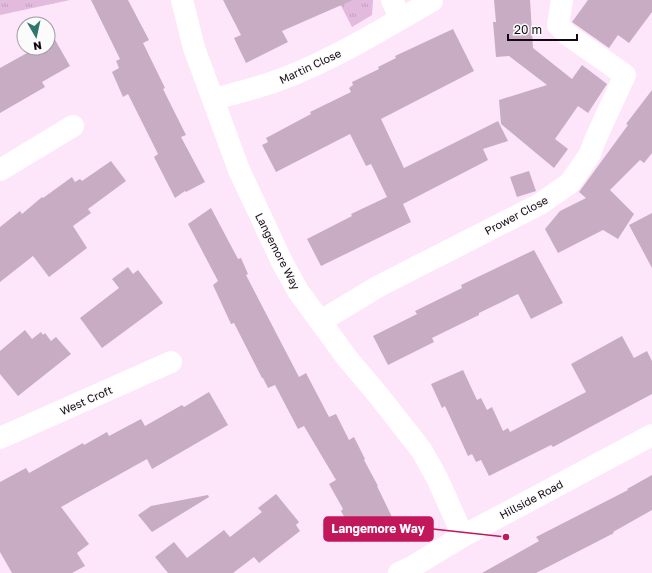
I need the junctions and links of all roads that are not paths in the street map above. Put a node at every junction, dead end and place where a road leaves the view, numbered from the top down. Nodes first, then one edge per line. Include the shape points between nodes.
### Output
1 (182, 0) edge
2 (432, 0) edge
3 (562, 0) edge
4 (396, 9) edge
5 (214, 99) junction
6 (73, 126) dead end
7 (0, 170) edge
8 (321, 321) junction
9 (171, 362) dead end
10 (652, 435) edge
11 (0, 438) edge
12 (463, 536) junction
13 (406, 570) edge

1 - 5 street, Langemore Way via 194,48
2 - 4 street, Martin Close
3 - 8 street, Prower Close via 558,25 568,35 626,75 590,154 570,183 540,204 379,286
4 - 5 street, Martin Close via 356,44 306,70 260,87
5 - 8 street, Langemore Way via 239,170 282,262 298,291
6 - 7 street
8 - 12 street, Langemore Way via 346,358 422,451
9 - 11 street, West Croft
10 - 12 street, Hillside Road
12 - 13 street, Hillside Road

